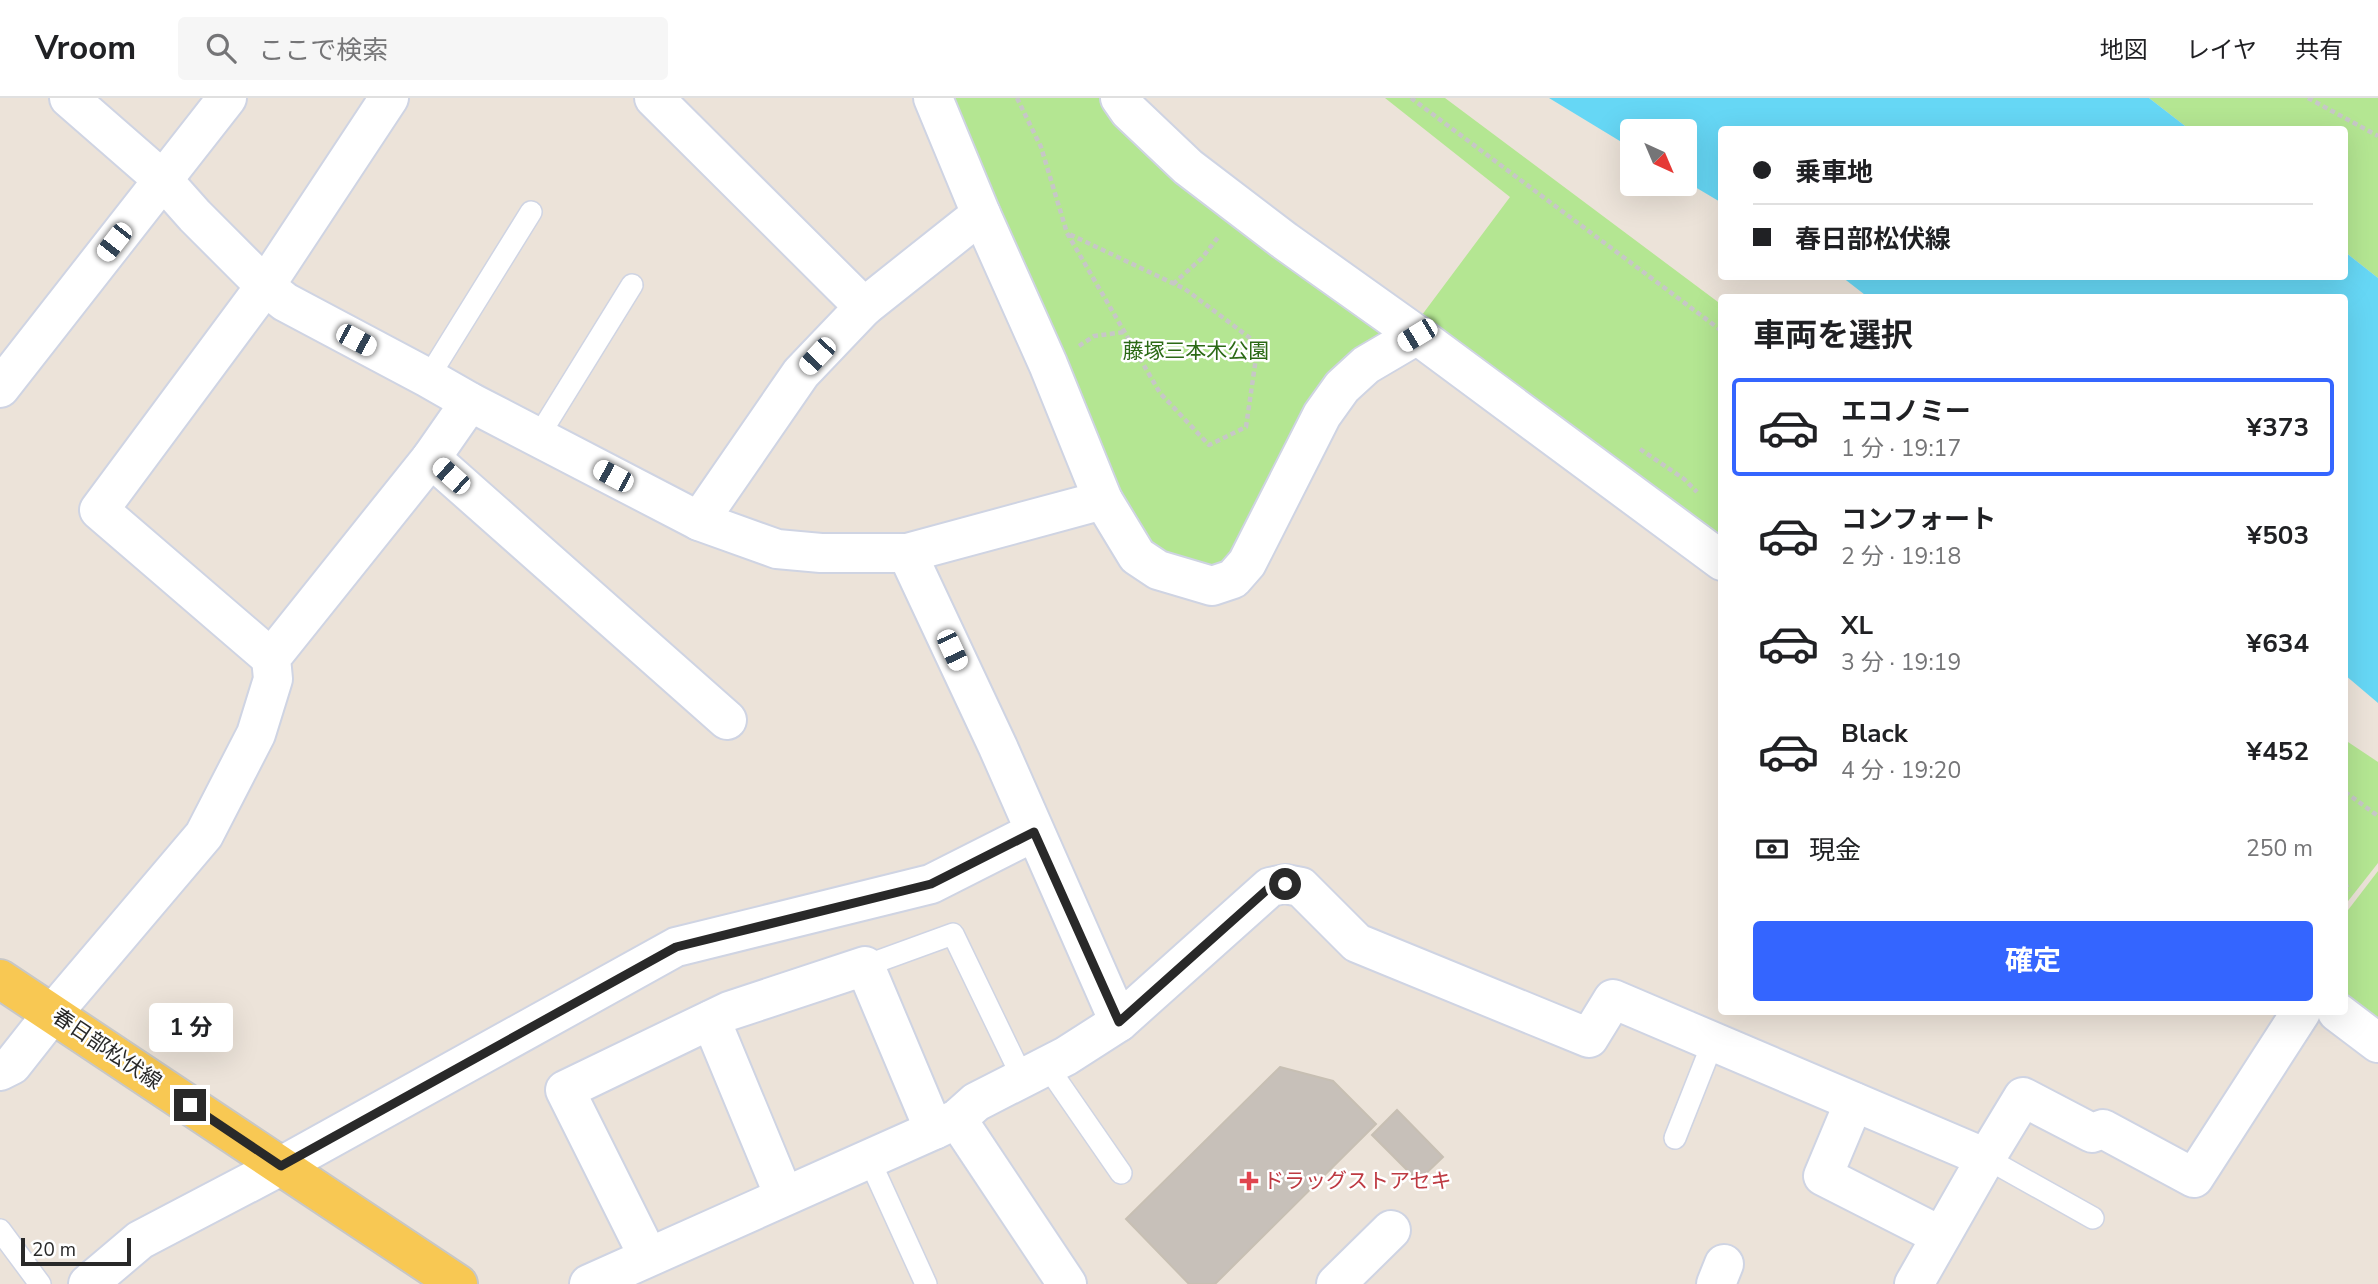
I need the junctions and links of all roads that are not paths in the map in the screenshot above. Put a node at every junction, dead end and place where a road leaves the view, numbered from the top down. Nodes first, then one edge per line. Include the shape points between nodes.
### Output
1 (69, 98) edge
2 (227, 98) edge
3 (388, 98) edge
4 (654, 98) edge
5 (933, 98) edge
6 (1120, 98) edge
7 (163, 180) junction
8 (531, 212) dead end
9 (981, 214) junction
10 (632, 285) dead end
11 (265, 286) junction
12 (864, 307) junction
13 (1417, 335) junction
14 (428, 377) junction
15 (0, 388) edge
16 (470, 402) junction
17 (538, 437) junction
18 (431, 458) junction
19 (1103, 500) junction
20 (699, 521) junction
21 (907, 553) junction
22 (1718, 558) edge
23 (271, 658) junction
24 (727, 720) dead end
25 (1034, 832) junction
26 (865, 967) junction
27 (0, 979) edge
28 (53, 1013) junction
29 (2299, 1015) edge
30 (2341, 1015) edge
31 (711, 1020) junction
32 (1119, 1022) junction
33 (1713, 1042) junction
34 (2378, 1043) edge
35 (0, 1071) edge
36 (1035, 1073) junction
37 (1854, 1102) junction
38 (945, 1124) junction
39 (1675, 1139) dead end
40 (869, 1158) junction
41 (1986, 1158) junction
42 (281, 1166) junction
43 (1121, 1173) dead end
44 (784, 1196) junction
45 (2093, 1218) dead end
46 (0, 1230) edge
47 (1391, 1230) dead end
48 (1941, 1236) junction
49 (648, 1256) junction
50 (40, 1284) edge
51 (88, 1284) edge
52 (458, 1284) edge
53 (589, 1284) edge
54 (926, 1284) edge
55 (1067, 1284) edge
56 (1336, 1284) edge
57 (1914, 1284) edge

1 - 7 street
2 - 7 street
3 - 11 street
4 - 12 street
5 - 9 street
6 - 13 street via 1188,167
7 - 11 street
7 - 15 street
8 - 14 lane
9 - 12 street
9 - 19 street
10 - 17 lane
11 - 14 street via 285,302
11 - 23 street via 99,510
12 - 20 street via 802,373
13 - 19 street via 1366,366 1342,387 1322,415 1247,563 1233,579 1212,586 1158,569 1137,556
13 - 22 street
14 - 16 street
16 - 17 street
16 - 18 street
17 - 20 street
18 - 23 street
18 - 24 street
19 - 21 street
20 - 21 street via 777,549 821,554
21 - 25 street
23 - 28 street via 273,680 256,734 204,835
25 - 32 street
25 - 42 street via 931,884 676,947
26 - 31 street
26 - 36 lane via 953,934
26 - 38 street
27 - 28 main road, 春日部松伏線
28 - 35 street via 12,1065
28 - 42 main road, 春日部松伏線
29 - 41 street via 2194,1178 2103,1129 2092,1133 2023,1097
30 - 34 street
31 - 44 street
31 - 49 street via 565,1090
32 - 33 street via 1270,887 1285,884 1301,887 1357,943 1589,1038 1613,999
32 - 36 street
33 - 37 street
33 - 39 lane
36 - 38 street via 976,1102
36 - 43 lane
37 - 41 street
37 - 48 street via 1823,1176
38 - 40 street
38 - 55 street
40 - 44 street
40 - 54 lane
41 - 45 lane
41 - 48 street
42 - 51 street via 140,1240
42 - 52 main road, 春日部松伏線
44 - 49 street
46 - 50 lane
47 - 56 street
48 - 57 street
49 - 53 street

